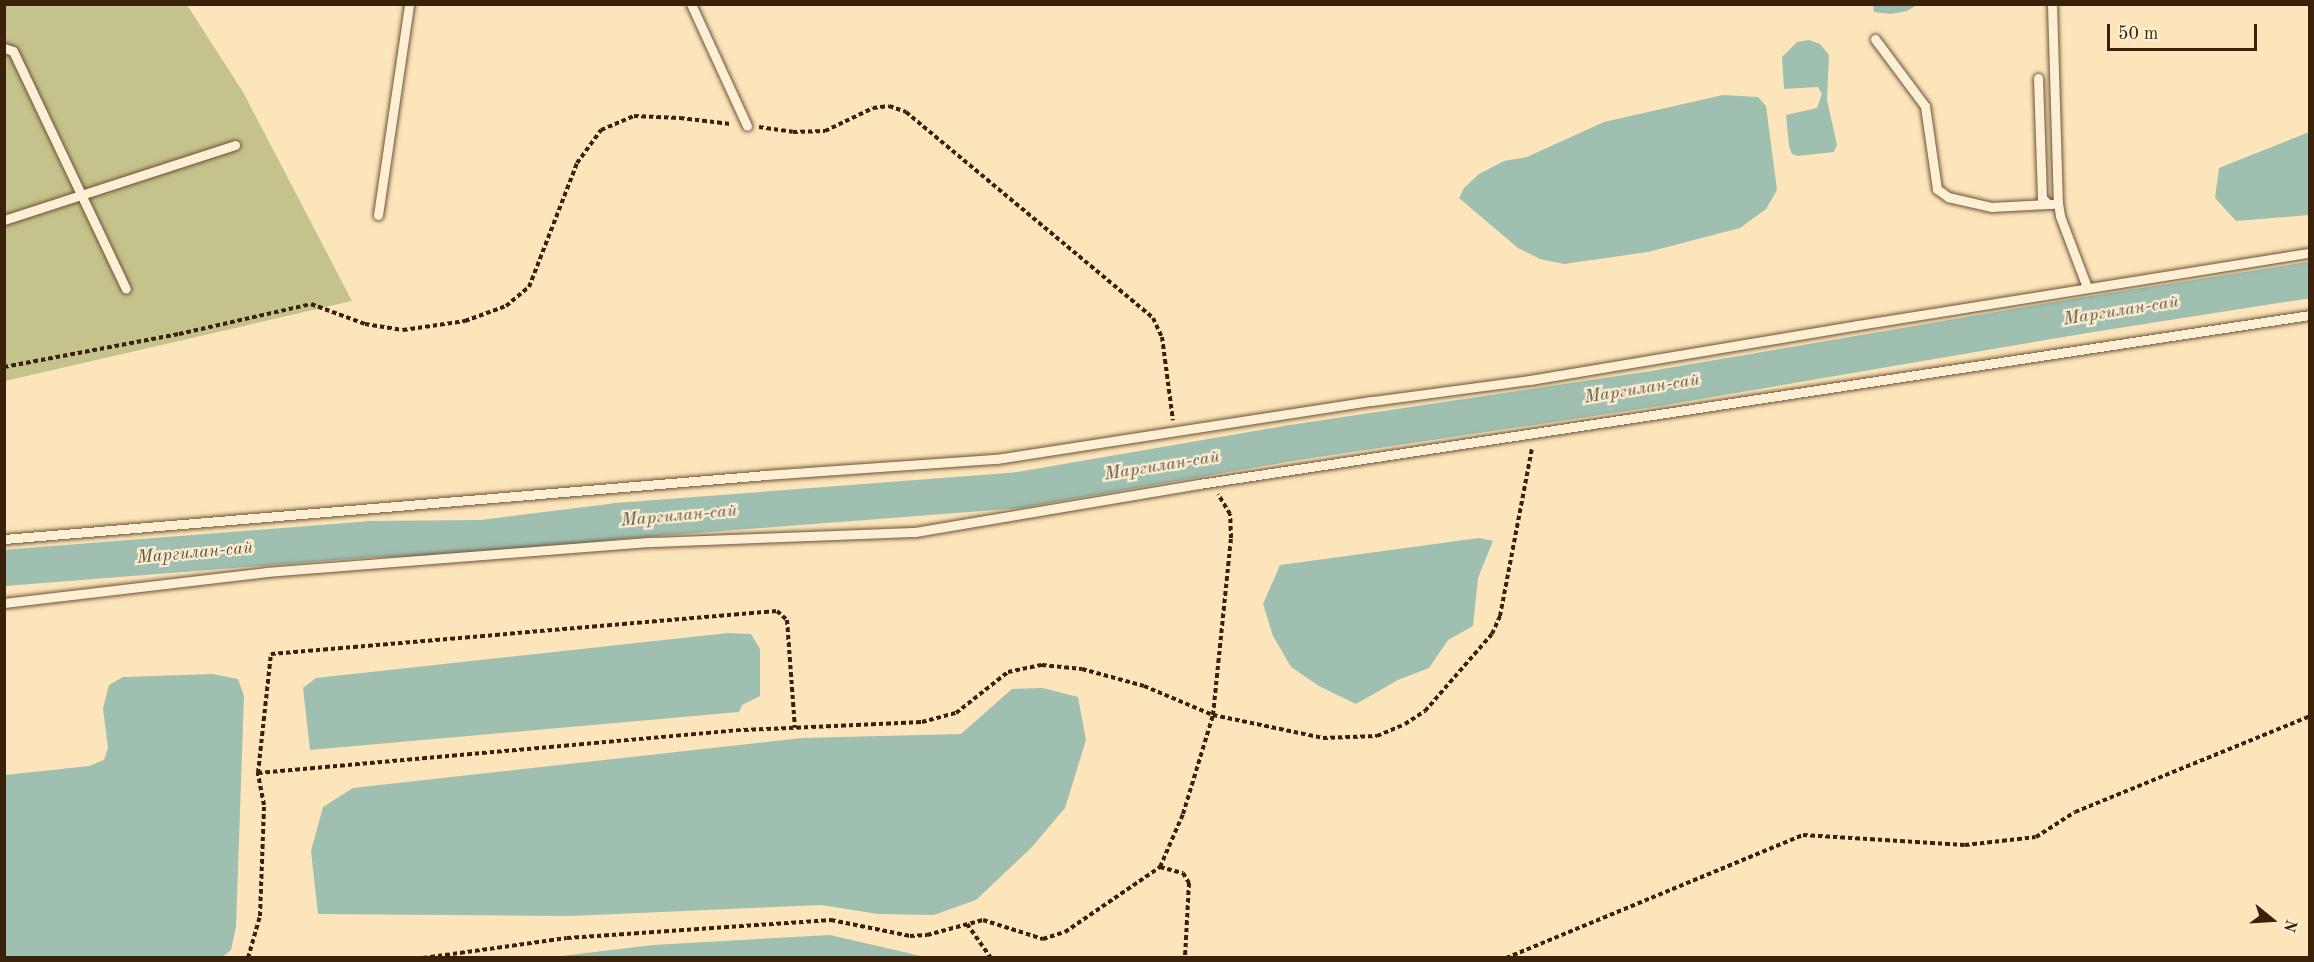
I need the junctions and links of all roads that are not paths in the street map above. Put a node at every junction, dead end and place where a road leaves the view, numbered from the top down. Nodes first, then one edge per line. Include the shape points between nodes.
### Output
1 (409, 4) edge
2 (691, 4) edge
3 (2052, 4) edge
4 (1875, 39) dead end
5 (4, 48) edge
6 (2038, 78) dead end
7 (747, 126) road end
8 (235, 145) dead end
9 (83, 194) junction
10 (2058, 203) junction
11 (2048, 204) junction
12 (378, 215) dead end
13 (4, 220) edge
14 (2310, 253) edge
15 (2087, 287) junction
16 (126, 289) dead end
17 (2310, 315) edge
18 (4, 539) edge
19 (4, 603) edge

1 - 12 lane
2 - 7 lane
3 - 10 lane
4 - 11 lane via 1925,106 1937,189 1948,197 1991,207
5 - 9 lane via 13,51
6 - 11 lane via 2042,198
8 - 9 lane
9 - 13 lane
9 - 16 lane
10 - 11 lane
10 - 15 lane
14 - 15 lane
15 - 18 lane via 1530,380 996,459
17 - 19 lane via 1199,484 915,532 651,542 267,572

